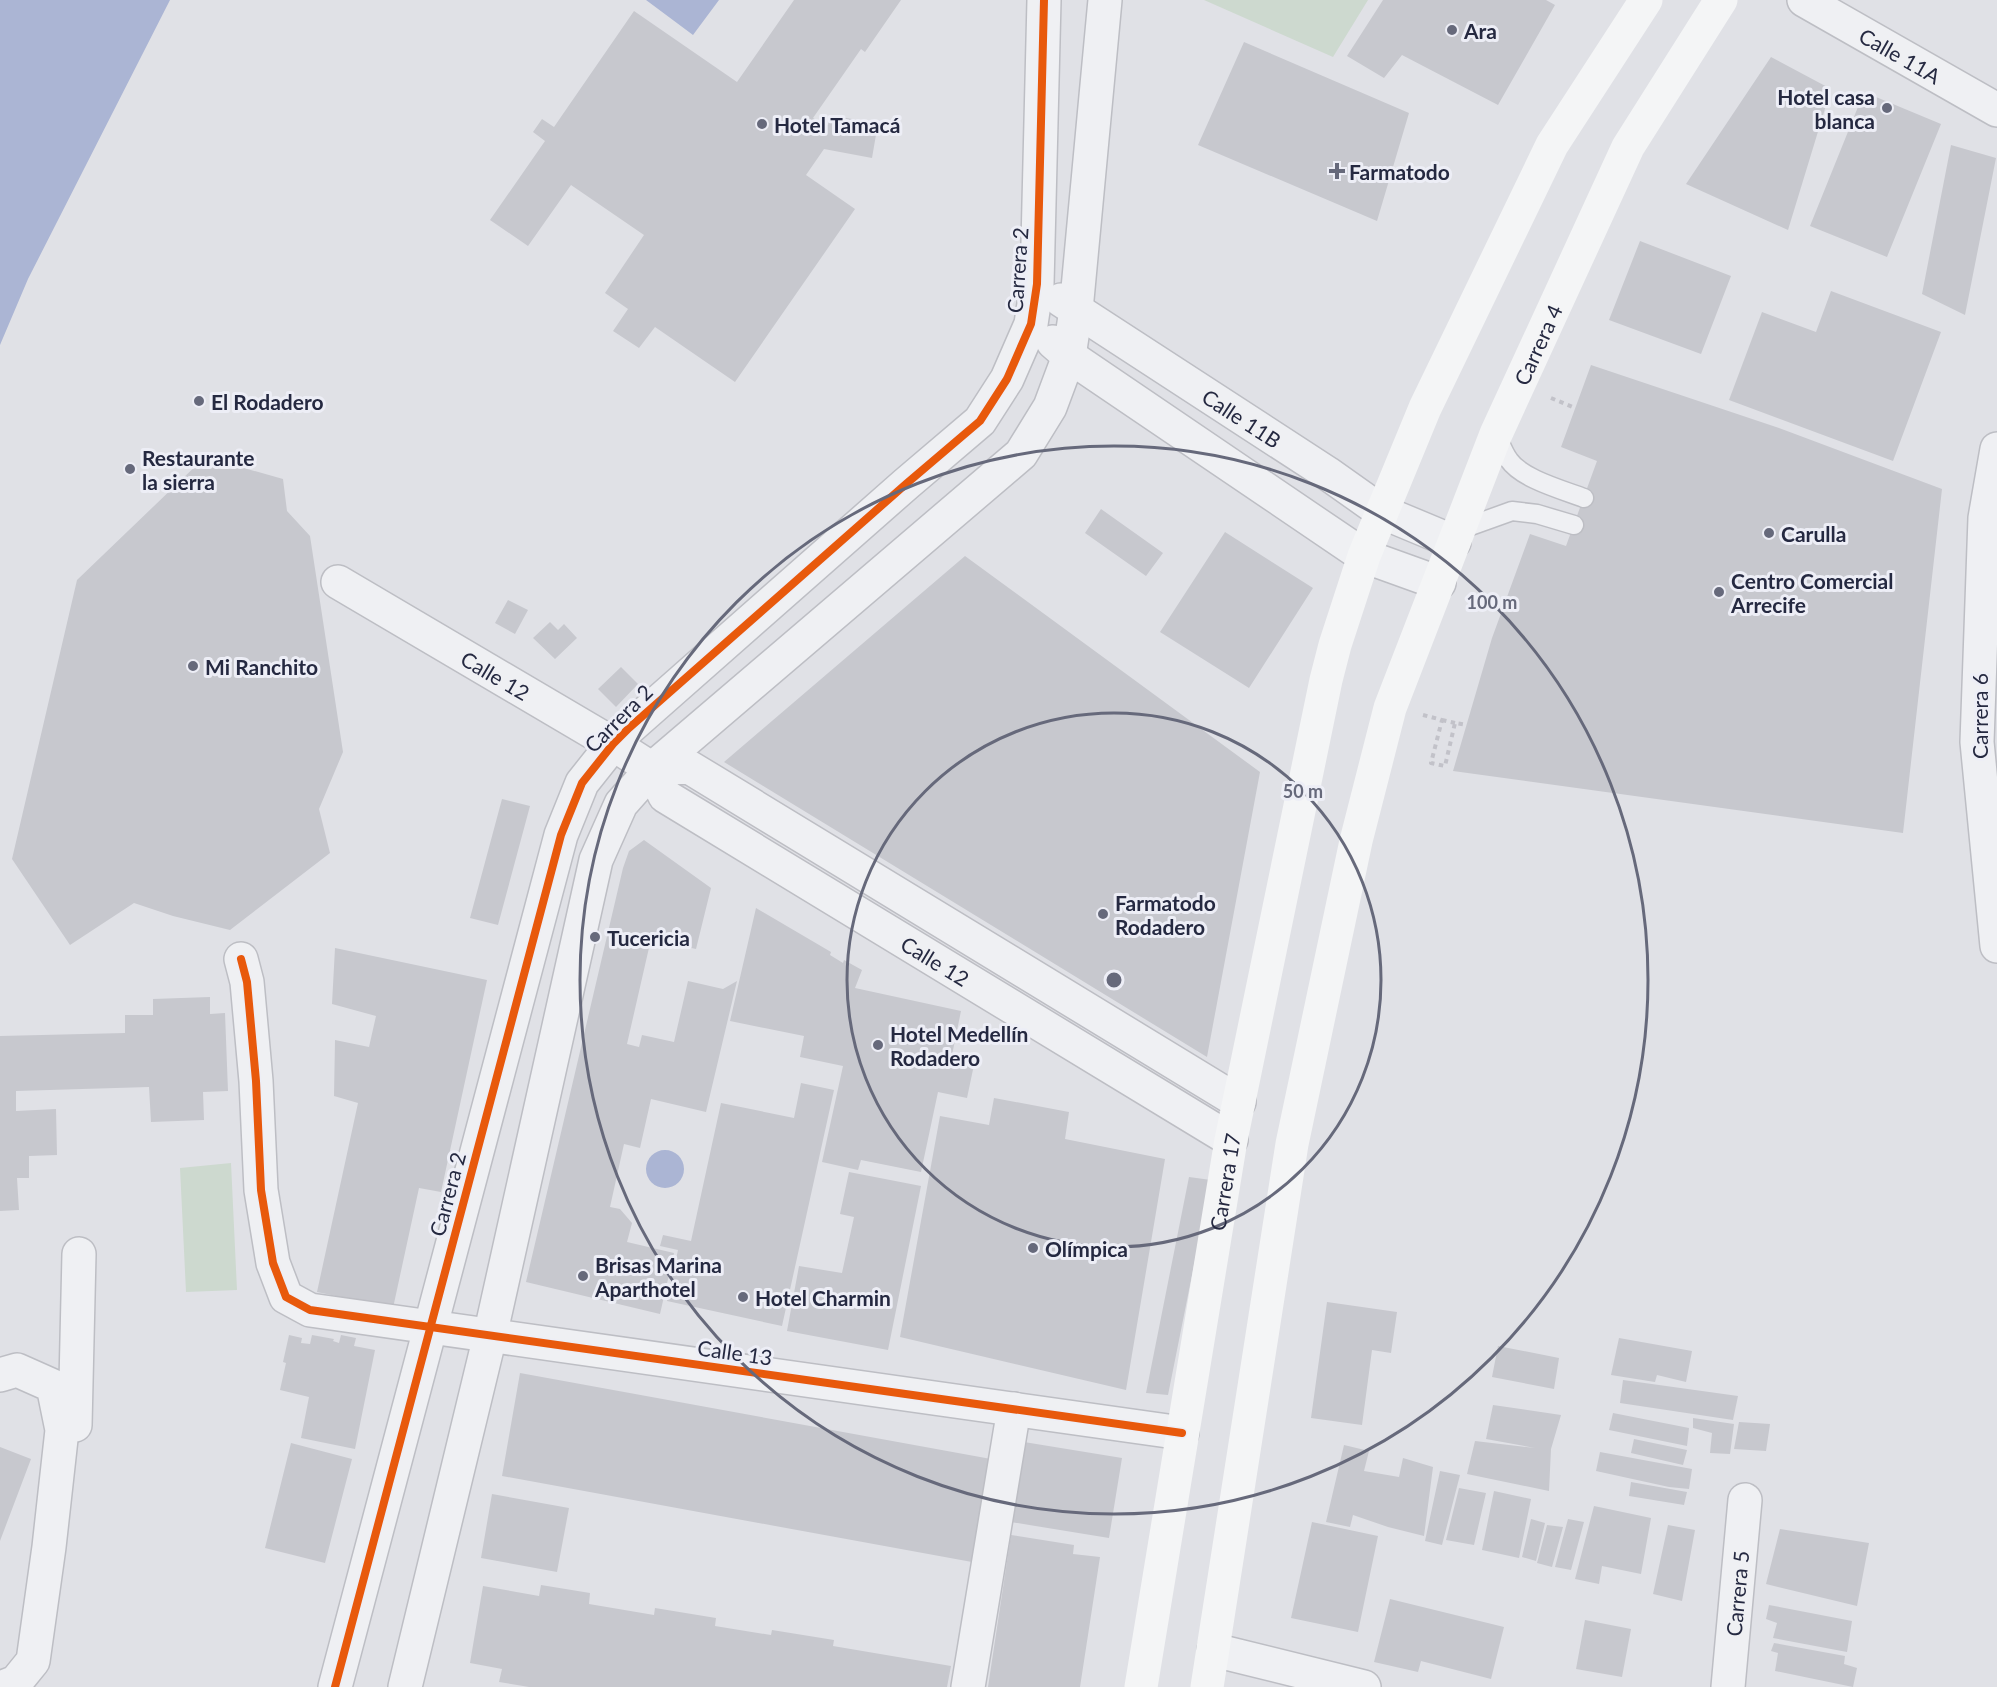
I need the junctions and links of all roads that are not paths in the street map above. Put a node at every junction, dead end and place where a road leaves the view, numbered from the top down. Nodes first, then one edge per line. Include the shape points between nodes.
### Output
1 (1044, 0) edge
2 (1105, 0) edge
3 (1646, 0) edge
4 (1721, 0) edge
5 (1804, 0) edge
6 (1997, 110) edge
7 (1037, 284) junction
8 (1076, 310) junction
9 (1031, 324) junction
10 (1069, 356) junction
11 (1496, 434) junction
12 (1997, 449) edge
13 (1584, 498) dead end
14 (1382, 512) junction
15 (1991, 520) edge
16 (1574, 525) dead end
17 (1456, 536) junction
18 (1364, 556) junction
19 (338, 582) dead end
20 (1439, 583) junction
21 (613, 744) junction
22 (652, 769) junction
23 (1997, 946) edge
24 (241, 958) dead end
25 (1239, 1102) junction
26 (1231, 1140) junction
27 (79, 1254) dead end
28 (431, 1327) junction
29 (490, 1336) junction
30 (0, 1375) edge
31 (1014, 1409) junction
32 (1182, 1433) junction
33 (1745, 1500) dead end
34 (49, 1547) junction
35 (1214, 1650) junction
36 (9, 1684) edge
37 (335, 1687) edge
38 (405, 1687) edge
39 (968, 1687) edge
40 (1141, 1687) edge
41 (1207, 1687) edge
42 (1364, 1687) edge
43 (1728, 1687) edge

1 - 7 street, Carrera 2
2 - 8 street
3 - 14 main road via 1552,145 1425,408
4 - 11 main road, Carrera 4 via 1628,147
5 - 6 street, Calle 11A
7 - 8 street, Calle 11B
7 - 9 street, Carrera 2
8 - 10 street
8 - 14 street, Calle 11B
9 - 10 street, Calle 11B
9 - 21 street, Carrera 2 via 1008,379 980,421
10 - 18 street, Calle 11B
10 - 22 street via 1050,407 1021,454
11 - 13 lane via 1509,461 1524,472
11 - 17 main road, Carrera 4
12 - 15 street, Carrera 6
14 - 17 street, Calle 11B
14 - 18 main road
15 - 23 street, Carrera 6 via 1977,742
16 - 17 lane via 1512,511
17 - 20 main road, Carrera 4
18 - 20 street, Calle 11B
18 - 25 main road, Carrera 17 via 1326,680
19 - 21 street, Calle 12
20 - 35 main road, Carrera 4 via 1390,708 1356,841 1292,1144
21 - 22 street, Calle 12
21 - 28 street, Carrera 2 via 582,783 561,835
22 - 25 street, Calle 12 via 689,767
22 - 26 street, Calle 12 via 665,796
22 - 29 street via 621,804 596,860
24 - 28 street, Calle 13 via 252,1037 261,1190 273,1263 286,1297 310,1310
25 - 26 main road, Carrera 17
26 - 32 main road, Carrera 17
27 - 34 street via 75,1428
28 - 29 street, Calle 13
28 - 37 street, Carrera 2
29 - 31 street, Calle 13
29 - 38 street
30 - 34 street via 17,1370 53,1386 62,1430
31 - 32 street, Calle 13
31 - 39 street
32 - 40 main road, Carrera 17
33 - 43 street, Carrera 5
34 - 36 street via 33,1661
35 - 41 main road
35 - 42 street

